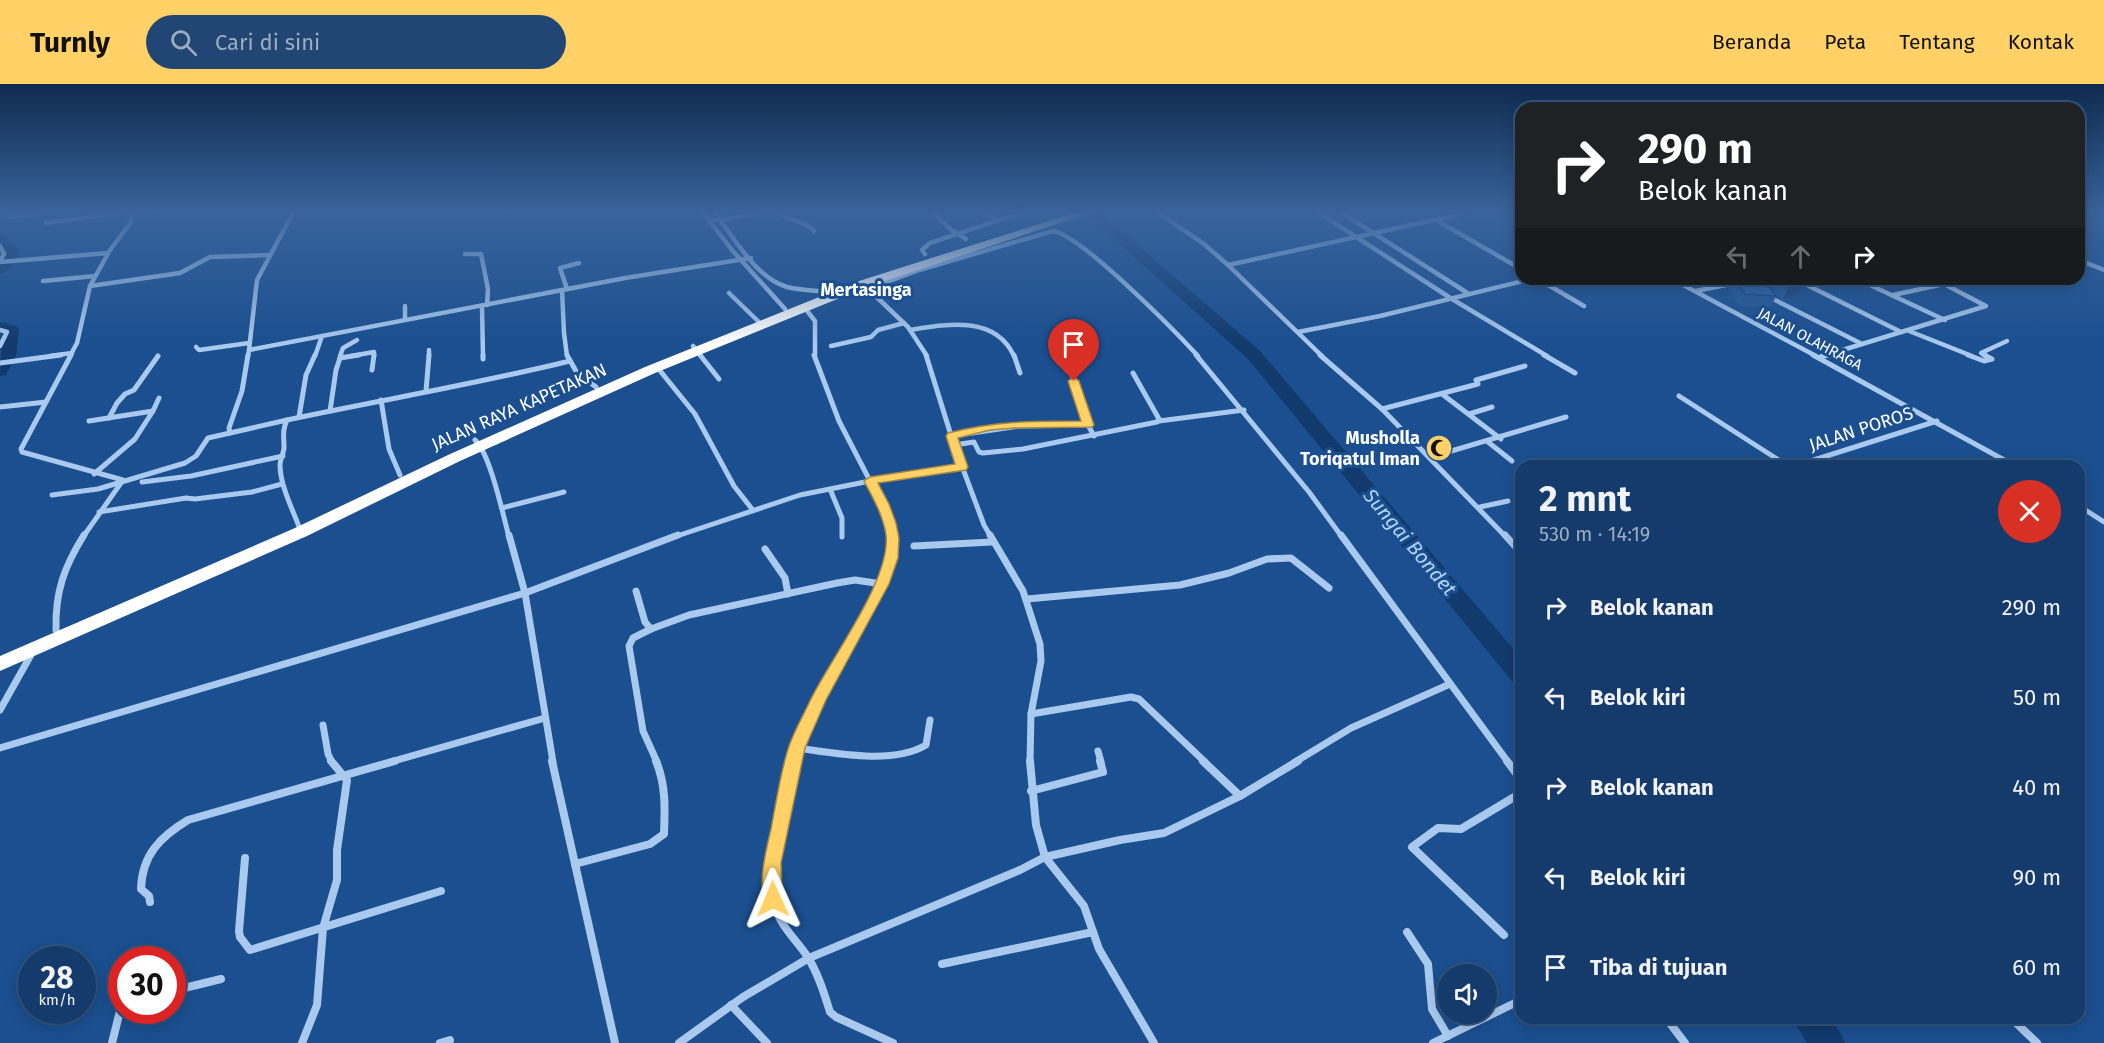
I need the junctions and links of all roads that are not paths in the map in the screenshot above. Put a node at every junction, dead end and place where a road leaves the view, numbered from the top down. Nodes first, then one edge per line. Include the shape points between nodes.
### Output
1 (269, 255) edge
2 (72, 256) edge
3 (106, 256) edge
4 (247, 256) edge
5 (481, 256) edge
6 (743, 256) edge
7 (921, 256) edge
8 (949, 256) edge
9 (969, 256) edge
10 (1092, 256) edge
11 (1217, 256) edge
12 (1272, 256) edge
13 (1387, 256) edge
14 (1410, 256) edge
15 (1497, 256) edge
16 (745, 258) junction
17 (0, 262) edge
18 (2085, 262) edge
19 (579, 263) dead end
20 (1228, 265) junction
21 (1515, 266) edge
22 (2104, 270) edge
23 (95, 276) junction
24 (43, 281) dead end
25 (1515, 283) edge
26 (1548, 285) edge
27 (1684, 285) edge
28 (1726, 285) edge
29 (1807, 285) edge
30 (1869, 285) edge
31 (1930, 285) edge
32 (1951, 285) edge
33 (90, 286) junction
34 (866, 287) junction
35 (565, 290) junction
36 (1695, 291) junction
37 (832, 292) junction
38 (1759, 292) edge
39 (729, 293) dead end
40 (1469, 294) junction
41 (1892, 296) junction
42 (1452, 299) junction
43 (806, 303) junction
44 (484, 305) junction
45 (405, 306) dead end
46 (1584, 306) dead end
47 (784, 309) junction
48 (405, 319) junction
49 (1945, 320) junction
50 (759, 322) junction
51 (904, 323) junction
52 (0, 330) edge
53 (910, 330) junction
54 (1908, 331) junction
55 (1299, 332) junction
56 (1902, 332) junction
57 (322, 336) junction
58 (357, 340) dead end
59 (2007, 341) dead end
60 (249, 343) junction
61 (1863, 344) junction
62 (0, 346) edge
63 (831, 346) dead end
64 (196, 347) dead end
65 (695, 348) junction
66 (249, 350) junction
67 (429, 350) dead end
68 (72, 353) junction
69 (158, 356) dead end
70 (1819, 357) junction
71 (340, 358) junction
72 (483, 359) dead end
73 (1074, 359) dead end
74 (570, 361) junction
75 (0, 363) edge
76 (1525, 366) dead end
77 (657, 367) junction
78 (372, 370) dead end
79 (1020, 373) dead end
80 (1133, 373) dead end
81 (1575, 373) dead end
82 (719, 379) dead end
83 (615, 382) junction
84 (596, 387) junction
85 (426, 391) junction
86 (1442, 394) junction
87 (1679, 396) dead end
88 (159, 398) dead end
89 (381, 400) junction
90 (46, 402) junction
91 (0, 407) edge
92 (1492, 407) dead end
93 (1382, 409) junction
94 (1244, 410) junction
95 (153, 411) junction
96 (330, 411) junction
97 (1469, 414) junction
98 (299, 417) junction
99 (1566, 417) dead end
100 (109, 418) junction
101 (287, 420) junction
102 (89, 421) dead end
103 (1159, 421) junction
104 (1937, 422) junction
105 (1088, 425) junction
106 (230, 433) junction
107 (952, 436) junction
108 (1094, 436) junction
109 (1501, 438) junction
110 (1488, 442) junction
111 (478, 443) junction
112 (954, 445) junction
113 (283, 456) junction
114 (1431, 457) junction
115 (1512, 460) dead end
116 (1779, 460) edge
117 (1813, 460) edge
118 (2004, 460) edge
119 (962, 467) junction
120 (94, 474) junction
121 (400, 475) junction
122 (123, 480) junction
123 (871, 481) junction
124 (142, 482) dead end
125 (282, 484) junction
126 (830, 489) junction
127 (564, 492) dead end
128 (52, 495) dead end
129 (1508, 501) dead end
130 (1480, 507) junction
131 (502, 508) junction
132 (752, 509) junction
133 (2085, 510) edge
134 (99, 512) junction
135 (2104, 522) edge
136 (298, 528) junction
137 (842, 537) dead end
138 (992, 542) junction
139 (1515, 545) edge
140 (914, 546) dead end
141 (765, 549) dead end
142 (882, 584) junction
143 (1329, 588) dead end
144 (636, 591) dead end
145 (525, 593) junction
146 (788, 594) junction
147 (1027, 599) junction
148 (651, 629) junction
149 (56, 630) junction
150 (33, 650) junction
151 (0, 653) edge
152 (0, 664) edge
153 (1450, 684) junction
154 (0, 710) edge
155 (1031, 714) junction
156 (544, 718) junction
157 (930, 720) dead end
158 (323, 725) dead end
159 (0, 748) edge
160 (800, 748) junction
161 (1098, 751) dead end
162 (1515, 772) edge
163 (346, 776) junction
164 (1031, 791) junction
165 (1240, 796) junction
166 (1515, 797) edge
167 (1045, 857) junction
168 (245, 858) dead end
169 (575, 864) junction
170 (441, 891) dead end
171 (150, 902) dead end
172 (323, 928) junction
173 (1093, 932) junction
174 (1407, 932) dead end
175 (1504, 935) dead end
176 (809, 958) junction
177 (942, 964) dead end
178 (221, 979) dead end
179 (186, 988) edge
180 (1515, 1003) edge
181 (731, 1005) junction
182 (117, 1024) edge
183 (1671, 1024) edge
184 (2017, 1024) edge
185 (1448, 1036) junction
186 (112, 1043) edge
187 (302, 1043) edge
188 (615, 1043) edge
189 (679, 1043) edge
190 (767, 1043) edge
191 (893, 1043) edge
192 (1154, 1043) edge
193 (1433, 1043) edge
194 (1685, 1043) edge
195 (2037, 1043) edge

1 - 60 street via 257,280
2 - 17 street
3 - 23 street
4 - 33 street via 210,257 180,273
5 - 44 street via 488,289
6 - 16 street
7 - 37 highway
8 - 34 highway, JALAN RAYA KAPETAKAN
9 - 34 street
10 - 94 street via 1169,324
11 - 20 street
12 - 20 street
13 - 42 street
14 - 40 street
15 - 21 street
16 - 35 street
16 - 37 street via 782,285
16 - 47 street
18 - 22 street
19 - 35 street via 560,268
20 - 55 street
23 - 24 street
23 - 33 street
25 - 40 street
26 - 46 street
27 - 36 street, JALAN OLAHRAGA
28 - 36 street
29 - 56 street
30 - 41 street
31 - 41 street
32 - 49 street via 1986,306
33 - 68 street
34 - 37 highway, JALAN RAYA KAPETAKAN
34 - 51 street
35 - 44 street
35 - 74 street via 563,334
36 - 70 street, JALAN OLAHRAGA
37 - 43 highway, JALAN RAYA KAPETAKAN
38 - 61 street
39 - 50 street
40 - 42 street
41 - 49 street
42 - 55 street
42 - 81 street
43 - 47 highway, JALAN RAYA KAPETAKAN
43 - 50 highway, JALAN RAYA KAPETAKAN
43 - 123 street via 816,321 817,365 839,421
44 - 48 street
44 - 72 street
45 - 48 street
47 - 50 highway, JALAN RAYA KAPETAKAN
48 - 57 street
49 - 54 street
50 - 65 highway, JALAN RAYA KAPETAKAN
51 - 53 street
51 - 63 street via 878,330 871,337
52 - 62 street via 8,332
53 - 79 street via 954,323 980,325 1006,344
53 - 107 street via 929,360
54 - 56 street
54 - 59 street via 1984,361 1992,359 1981,353
55 - 93 street
56 - 61 street
57 - 66 street
57 - 98 street via 306,375
58 - 71 street via 344,346
60 - 64 street via 199,350
60 - 66 street
61 - 70 street
65 - 77 highway, JALAN RAYA KAPETAKAN
65 - 82 street
65 - 83 highway, JALAN RAYA KAPETAKAN
66 - 106 street
67 - 85 street
68 - 75 street
68 - 90 street
69 - 100 street via 134,390 117,403
70 - 104 street, JALAN OLAHRAGA
71 - 78 street via 374,352
71 - 96 street
73 - 105 street via 1069,367
74 - 84 street via 576,372
74 - 85 street
76 - 86 street
77 - 83 highway, JALAN RAYA KAPETAKAN
77 - 132 street via 695,414 734,486
80 - 103 street
83 - 84 highway, JALAN RAYA KAPETAKAN
83 - 111 highway, JALAN RAYA KAPETAKAN
84 - 111 highway, JALAN RAYA KAPETAKAN
85 - 89 street
86 - 93 street
86 - 97 street
87 - 116 street
88 - 95 street
89 - 96 street
89 - 121 street via 390,450
90 - 91 street
90 - 120 street via 21,450
92 - 97 street
93 - 114 street
94 - 103 street
94 - 153 street
95 - 100 street
95 - 120 street via 135,439
96 - 98 street
97 - 109 street
98 - 101 street
99 - 109 street
100 - 102 street
101 - 106 street
101 - 113 street
103 - 108 street
104 - 117 street, JALAN POROS
104 - 118 street, JALAN OLAHRAGA
105 - 107 street via 1015,424
105 - 108 street
106 - 122 street via 206,439 196,456 185,463
107 - 112 street
108 - 112 street via 983,453 974,442
109 - 110 street
110 - 114 street
110 - 115 street
111 - 121 highway, JALAN RAYA KAPETAKAN
111 - 131 street
111 - 136 highway, JALAN RAYA KAPETAKAN
112 - 119 street
113 - 124 street via 192,476
113 - 125 street
114 - 130 street
119 - 123 street
119 - 138 street
120 - 122 street
121 - 136 highway, JALAN RAYA KAPETAKAN
122 - 128 street via 98,489
122 - 134 street
123 - 126 street
123 - 142 street via 893,538
125 - 134 street via 252,492
125 - 136 street
126 - 132 street
126 - 137 street via 842,518
127 - 131 street
129 - 130 street
130 - 139 street
131 - 145 street
132 - 145 street
133 - 135 street
134 - 149 street via 62,583 56,602
136 - 149 highway, JALAN RAYA KAPETAKAN
136 - 150 highway, JALAN RAYA KAPETAKAN
138 - 140 street
138 - 147 street
141 - 146 street via 784,579
142 - 146 street via 855,580
142 - 160 street via 818,700
143 - 147 street via 1285,557 1255,562 1228,574 1187,584
144 - 148 street via 645,622
145 - 156 street
145 - 159 street
146 - 148 street via 689,615
147 - 155 street via 1041,661
148 - 169 street via 633,638 629,646 644,731 663,777 664,834 650,844
149 - 151 highway, JALAN RAYA KAPETAKAN
150 - 152 highway, JALAN RAYA KAPETAKAN
150 - 154 street
153 - 162 street
153 - 165 street via 1351,728
155 - 164 street
155 - 165 street via 1139,699
156 - 163 street
156 - 169 street
157 - 160 street via 926,745 914,752 876,756
158 - 163 street via 332,762
160 - 176 street via 772,863 773,899 777,915
161 - 164 street via 1103,772
163 - 171 street via 188,820 176,827 156,844 142,864 141,890
163 - 172 street via 337,880
164 - 167 street
165 - 167 street via 1164,833
166 - 175 street via 1461,829 1438,828 1412,847
167 - 173 street via 1084,906
167 - 176 street
168 - 172 street via 239,931 250,950
169 - 188 street
170 - 172 street
172 - 187 street via 316,1005
173 - 177 street
173 - 192 street via 1099,950
174 - 185 street via 1428,964 1432,1009
176 - 181 street
176 - 191 street via 830,1012
178 - 179 street
180 - 185 street
181 - 189 street
181 - 190 street
182 - 186 street
183 - 194 street
184 - 195 street
185 - 193 street

